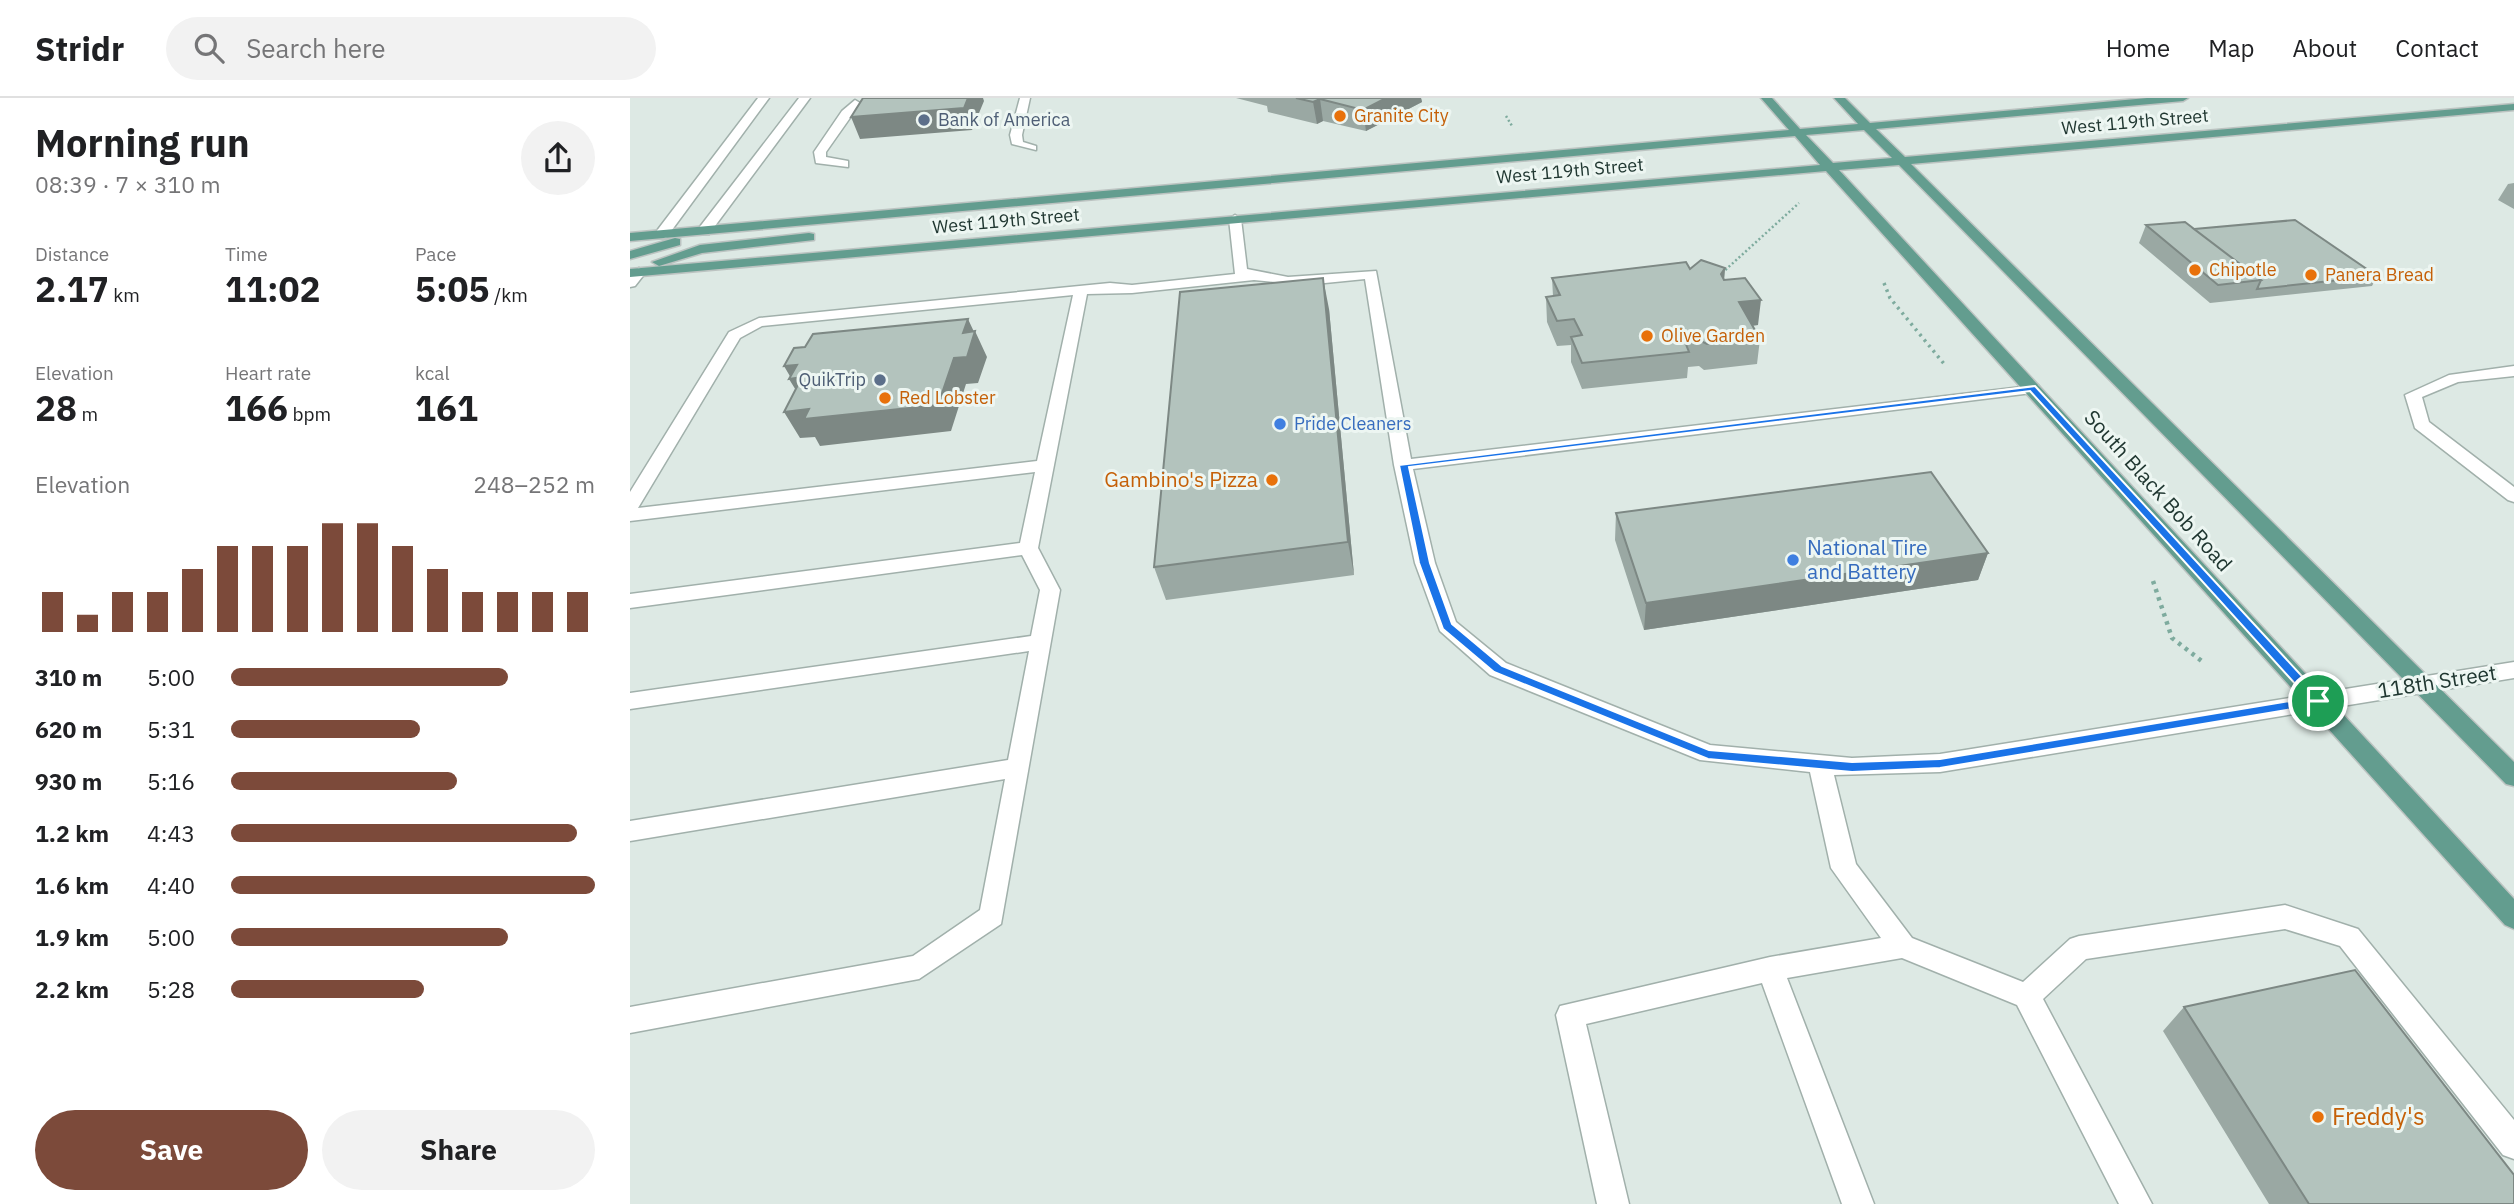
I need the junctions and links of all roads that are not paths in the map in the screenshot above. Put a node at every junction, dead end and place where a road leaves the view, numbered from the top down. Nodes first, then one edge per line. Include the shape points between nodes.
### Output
1 (764, 98) edge
2 (805, 98) edge
3 (886, 98) edge
4 (1025, 98) edge
5 (1766, 98) edge
6 (1839, 98) edge
7 (2183, 98) edge
8 (862, 99) edge
9 (899, 102) edge
10 (2514, 107) edge
11 (846, 113) junction
12 (1866, 124) junction
13 (1797, 131) junction
14 (1032, 148) dead end
15 (1901, 159) junction
16 (844, 164) dead end
17 (1830, 165) junction
18 (1099, 197) junction
19 (1235, 219) junction
20 (915, 226) dead end
21 (704, 231) junction
22 (661, 234) junction
23 (818, 236) dead end
24 (630, 237) edge
25 (630, 255) edge
26 (633, 276) edge
27 (1253, 276) junction
28 (1081, 290) junction
29 (2514, 371) edge
30 (2032, 388) junction
31 (1045, 465) junction
32 (1403, 465) junction
33 (2514, 496) edge
34 (630, 507) edge
35 (630, 514) edge
36 (1028, 548) junction
37 (630, 601) edge
38 (1040, 642) junction
39 (2514, 670) edge
40 (2421, 684) junction
41 (630, 701) edge
42 (2318, 701) junction
43 (1820, 764) junction
44 (1018, 768) junction
45 (2514, 777) edge
46 (630, 831) edge
47 (2514, 917) edge
48 (2349, 937) junction
49 (1903, 946) junction
50 (1770, 969) junction
51 (2355, 984) edge
52 (2027, 996) junction
53 (630, 1020) edge
54 (2514, 1144) edge
55 (1613, 1204) edge
56 (1858, 1204) edge
57 (2136, 1204) edge

1 - 22 street
2 - 21 street
3 - 11 street
4 - 14 street via 1016,135 1018,144
5 - 13 main road, South Black Bob Road
6 - 12 main road
7 - 12 main road, West 119th Street
8 - 11 street
9 - 11 street via 871,104
10 - 15 main road, West 119th Street
11 - 16 street via 820,152 820,160
12 - 13 main road, West 119th Street
12 - 15 main road
13 - 17 main road, South Black Bob Road
13 - 18 main road, West 119th Street
15 - 17 main road, West 119th Street
15 - 40 main road
17 - 19 main road, West 119th Street
17 - 30 main road, South Black Bob Road
18 - 20 main road
18 - 21 main road, West 119th Street
19 - 26 main road, West 119th Street
19 - 27 street via 1240,271
21 - 22 main road, West 119th Street
21 - 25 main road
22 - 24 main road, West 119th Street
23 - 26 main road via 700,249 665,259
27 - 28 street
27 - 32 street, 118th Street via 1288,282 1371,274
28 - 31 street
28 - 34 street via 759,322 734,335
29 - 33 street via 2455,379 2413,395 2421,424
30 - 32 street
30 - 42 main road, South Black Bob Road
31 - 35 street
31 - 36 street
32 - 43 street, 118th Street via 1425,563 1447,626 1498,669 1708,754
36 - 37 street
36 - 38 street via 1049,590
38 - 41 street
38 - 44 street
39 - 40 street, 118th Street
40 - 42 street, 118th Street
40 - 45 main road
42 - 43 street, 118th Street via 1940,764
42 - 47 main road, South Black Bob Road
43 - 49 street via 1844,868
44 - 46 street
44 - 53 street via 992,916 919,967
48 - 51 street
48 - 52 street via 2285,917 2079,948
48 - 54 street
49 - 50 street
49 - 52 street
50 - 55 street via 1570,1015
50 - 56 street
52 - 57 street

